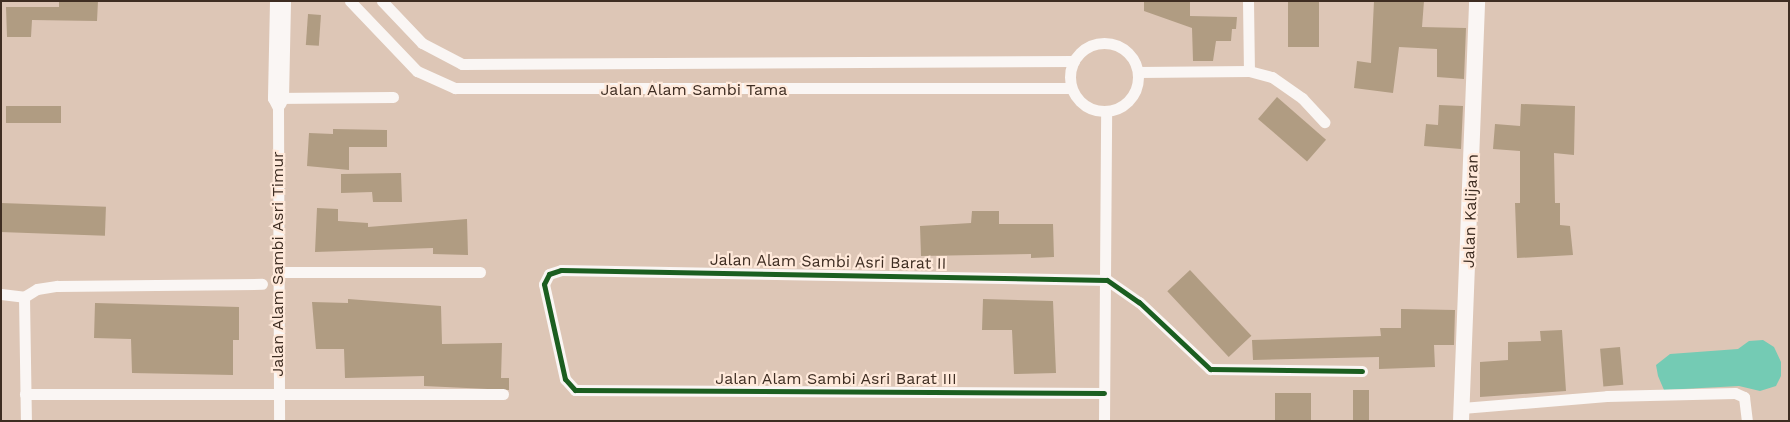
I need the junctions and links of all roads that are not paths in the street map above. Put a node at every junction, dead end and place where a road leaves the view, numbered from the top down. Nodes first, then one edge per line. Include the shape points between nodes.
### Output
1 (275, 1) edge
2 (285, 1) edge
3 (350, 1) edge
4 (382, 1) edge
5 (1248, 1) edge
6 (1477, 1) edge
7 (1074, 61) junction
8 (1249, 71) junction
9 (1138, 72) junction
10 (1071, 88) junction
11 (393, 97) dead end
12 (278, 101) junction
13 (1106, 111) junction
14 (1324, 122) dead end
15 (278, 272) junction
16 (480, 272) dead end
17 (1107, 280) junction
18 (262, 284) dead end
19 (1, 294) edge
20 (24, 297) junction
21 (1362, 371) dead end
22 (569, 388) joint
23 (1104, 393) junction
24 (25, 394) junction
25 (279, 394) junction
26 (503, 394) dead end
27 (1462, 415) edge
28 (26, 421) edge
29 (279, 421) edge
30 (1104, 421) edge
31 (1747, 421) edge

1 - 12 street, Jalan Alam Sambi Asri Timur
2 - 12 street, Jalan Alam Sambi Asri Timur
3 - 10 street, Jalan Alam Sambi Tama via 418,71 455,88
4 - 7 street, Jalan Alam Sambi Tama via 422,43 462,64
5 - 8 street
6 - 27 street, Jalan Kalijaran
7 - 9 street via 1088,47 1108,43 1128,53
7 - 10 street
8 - 9 street
8 - 14 street via 1285,85
9 - 13 street via 1138,84 1127,103
10 - 13 street via 1091,109
11 - 12 street
12 - 15 street, Jalan Alam Sambi Asri Timur
13 - 17 street
15 - 16 street
15 - 25 street, Jalan Alam Sambi Asri Timur
17 - 21 street via 1139,302 1210,369
17 - 22 street, Jalan Alam Sambi Asri Barat II via 562,270 549,274 544,296
17 - 23 street
18 - 20 street via 57,286 37,289
19 - 20 street
20 - 24 street
22 - 23 street, Jalan Alam Sambi Asri Barat III
23 - 30 street
24 - 25 street
24 - 28 street
25 - 26 street
25 - 29 street, Jalan Alam Sambi Asri Timur
27 - 31 street via 1607,396 1734,393 1744,397

